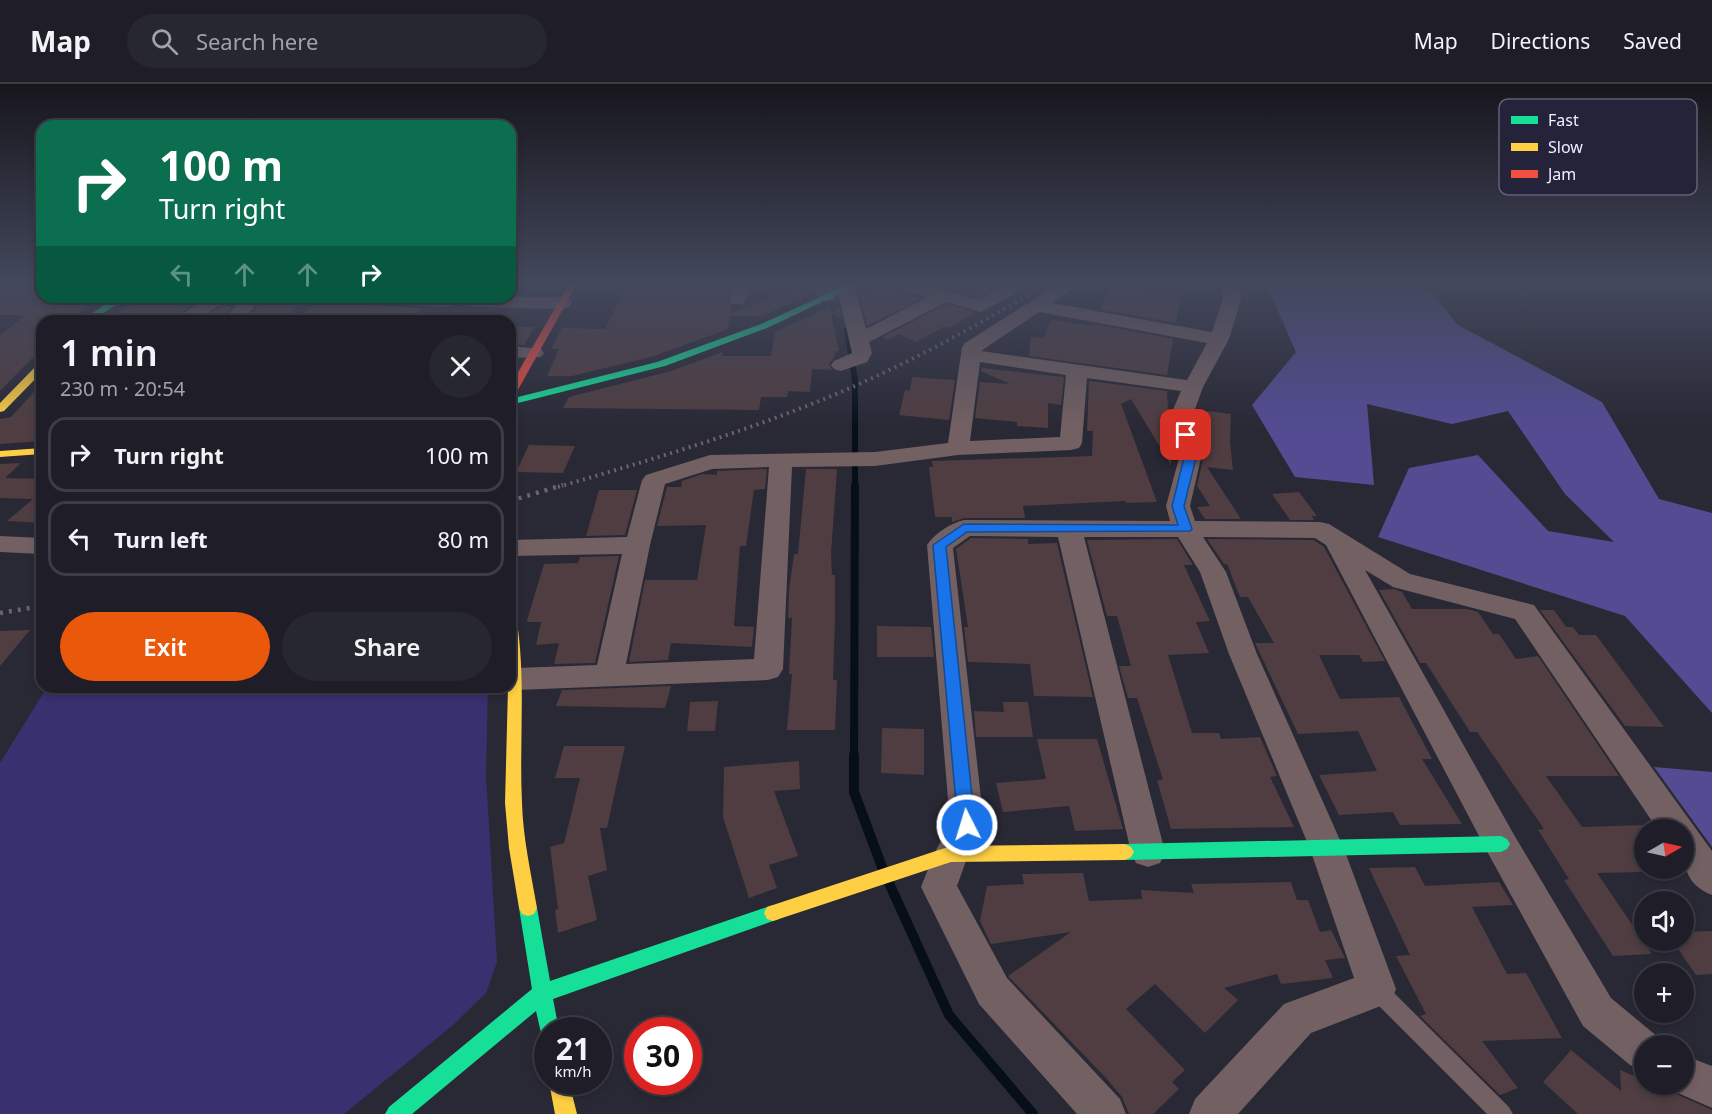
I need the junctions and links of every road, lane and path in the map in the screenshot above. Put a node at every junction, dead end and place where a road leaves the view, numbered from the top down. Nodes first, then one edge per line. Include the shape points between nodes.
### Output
1 (546, 332) edge
2 (748, 332) edge
3 (847, 332) edge
4 (889, 332) edge
5 (994, 332) edge
6 (1181, 332) edge
7 (1221, 332) edge
8 (1219, 339) junction
9 (516, 352) edge
10 (534, 353) junction
11 (971, 355) junction
12 (1077, 371) junction
13 (36, 372) edge
14 (516, 384) edge
15 (1193, 387) junction
16 (516, 400) edge
17 (0, 409) edge
18 (958, 448) junction
19 (36, 451) edge
20 (0, 454) edge
21 (781, 460) junction
22 (1069, 528) junction
23 (1185, 529) junction
24 (1337, 540) junction
25 (0, 544) edge
26 (637, 545) junction
27 (36, 546) edge
28 (516, 548) edge
29 (516, 655) edge
30 (609, 675) junction
31 (516, 679) joint
32 (516, 693) edge
33 (1669, 819) edge
34 (1501, 844) junction
35 (1327, 849) junction
36 (1148, 852) junction
37 (951, 854) junction
38 (1694, 854) edge
39 (1712, 879) edge
40 (1377, 989) junction
41 (542, 993) junction
42 (547, 1017) edge
43 (1634, 1043) edge
44 (1694, 1080) edge
45 (1712, 1087) edge
46 (562, 1095) edge
47 (396, 1114) edge
48 (566, 1114) edge
49 (1105, 1114) edge
50 (1210, 1114) edge
51 (1502, 1114) edge

1 - 10 street
2 - 16 street via 661,364
3 - 4 street via 851,357
5 - 11 street via 972,346
6 - 8 street
7 - 8 street
8 - 15 street
9 - 10 street
10 - 14 street
11 - 12 street
11 - 18 street
12 - 15 street
12 - 18 street via 1071,442
13 - 17 street
15 - 23 street via 1183,412 1190,458 1178,506
18 - 21 street via 855,459
19 - 20 street
21 - 26 street via 710,462 654,480
21 - 30 street via 768,669
22 - 23 street
22 - 36 street
22 - 37 street via 964,528 940,545 967,825
23 - 24 street via 1320,530
23 - 35 street via 1213,572 1243,654
24 - 33 street via 1402,581 1524,612
24 - 34 street
25 - 27 street
26 - 28 street
26 - 30 street
29 - 31 street
30 - 31 street
32 - 41 street via 515,835
34 - 35 street
34 - 43 street via 1597,1012
35 - 36 street
35 - 40 street
36 - 37 street
37 - 41 street
37 - 49 street via 939,887 993,991
38 - 39 street
40 - 50 street via 1298,1018
40 - 51 lane
41 - 42 street
41 - 47 street
44 - 45 street
46 - 48 street

